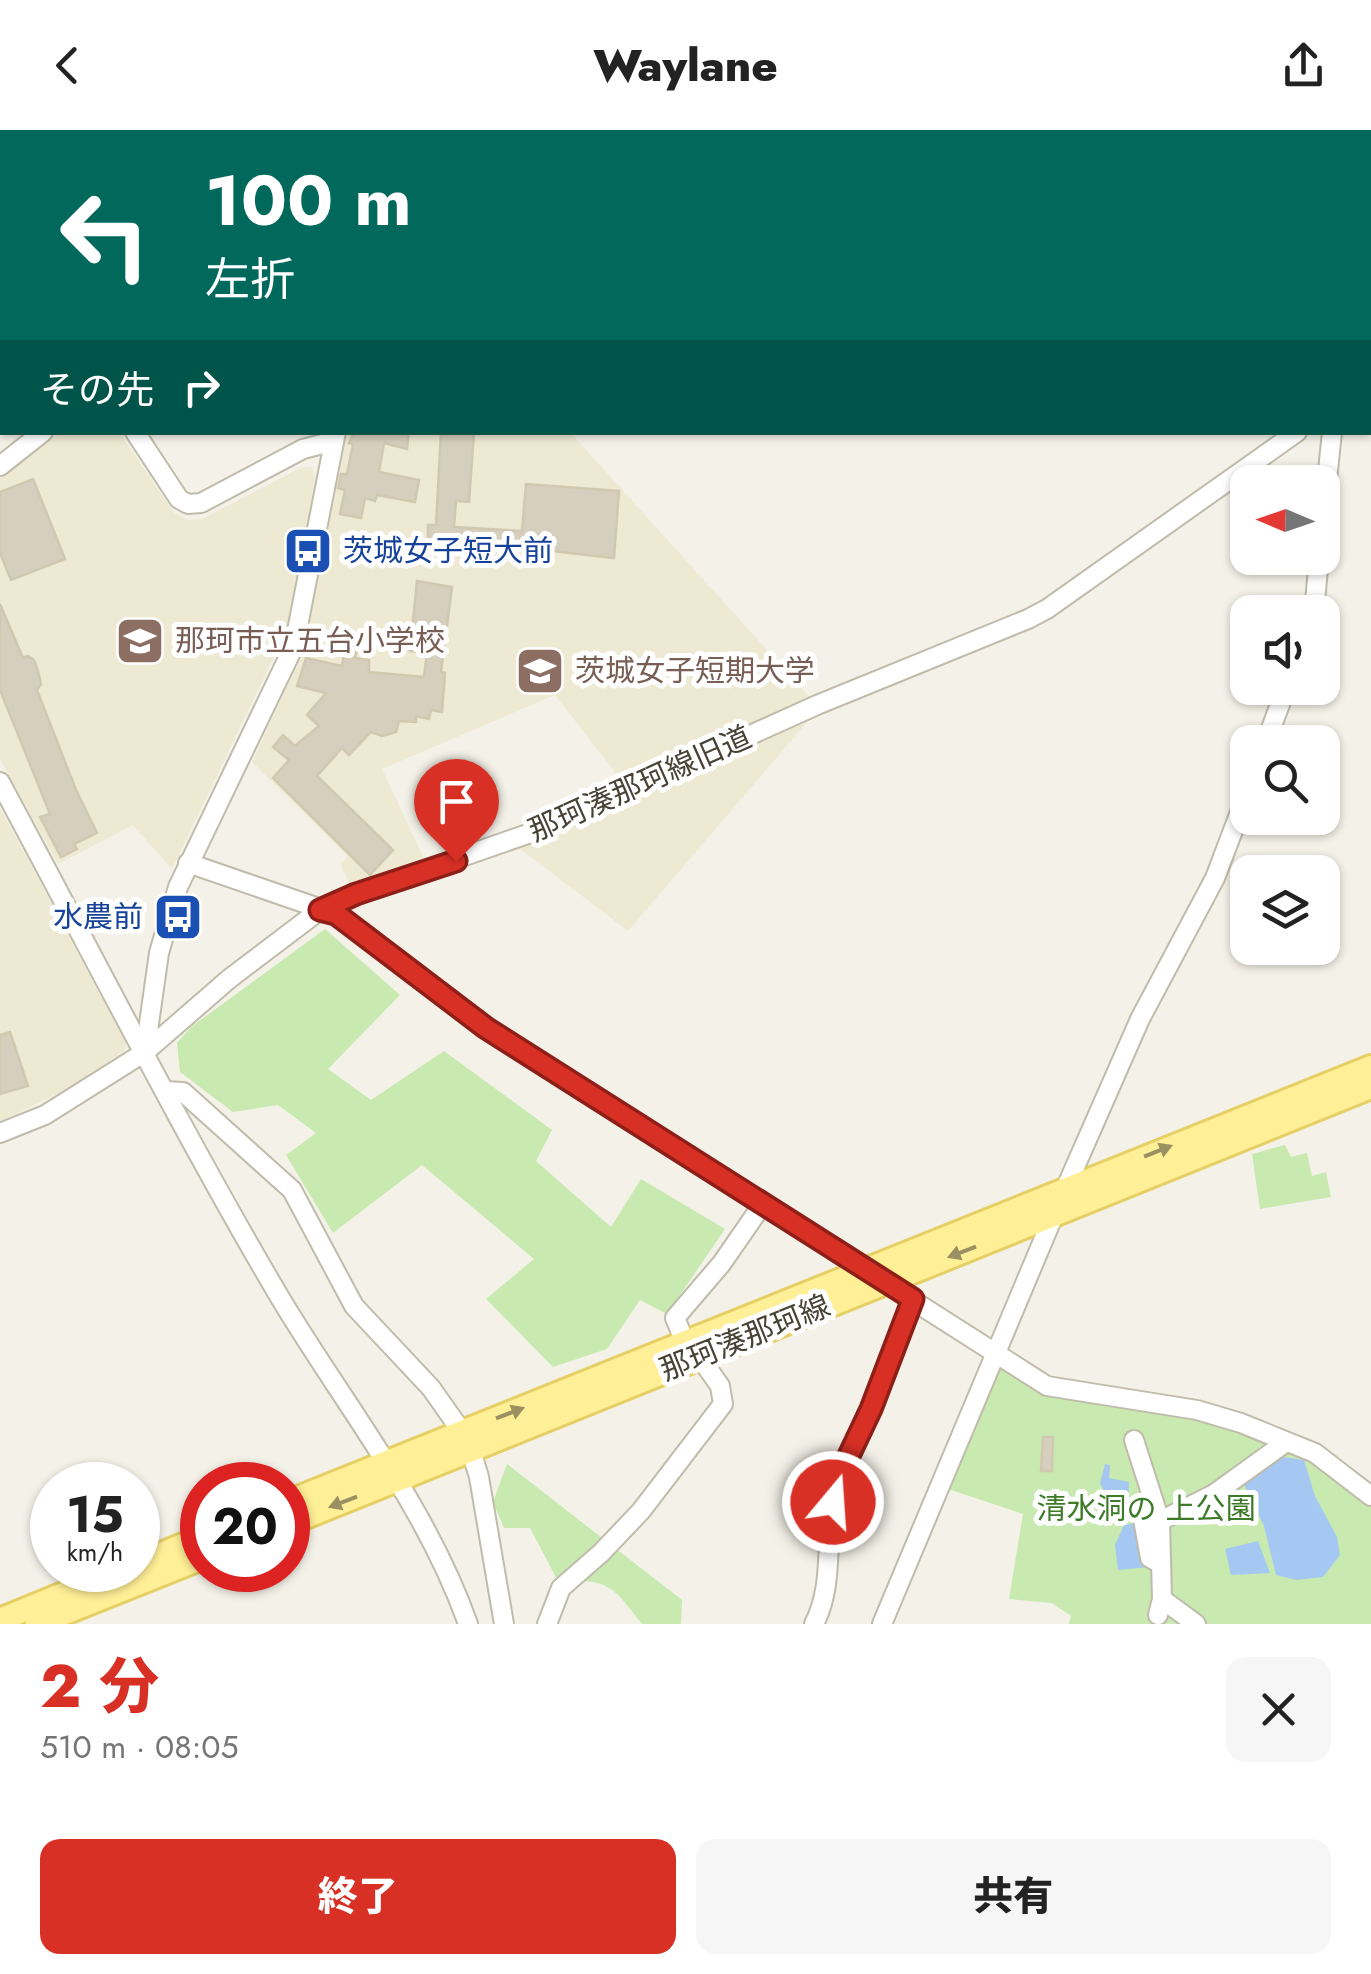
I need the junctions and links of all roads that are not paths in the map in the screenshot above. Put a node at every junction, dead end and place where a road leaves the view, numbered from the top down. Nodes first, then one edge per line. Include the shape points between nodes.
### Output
1 (39, 435) edge
2 (138, 435) edge
3 (1294, 435) edge
4 (1332, 435) edge
5 (335, 437) edge
6 (1329, 465) edge
7 (0, 466) edge
8 (0, 782) edge
9 (1231, 835) edge
10 (188, 864) junction
11 (320, 910) junction
12 (144, 1052) junction
13 (1371, 1068) edge
14 (1371, 1087) edge
15 (166, 1091) junction
16 (0, 1133) edge
17 (1068, 1188) junction
18 (762, 1205) junction
19 (1053, 1217) junction
20 (865, 1270) junction
21 (886, 1282) junction
22 (913, 1299) junction
23 (692, 1349) junction
24 (996, 1356) junction
25 (1134, 1440) dead end
26 (466, 1441) junction
27 (1282, 1445) dead end
28 (393, 1471) junction
29 (310, 1496) edge
30 (1371, 1496) edge
31 (310, 1513) edge
32 (1160, 1521) junction
33 (180, 1567) edge
34 (68, 1592) edge
35 (0, 1620) edge
36 (37, 1624) edge
37 (468, 1624) edge
38 (504, 1624) edge
39 (547, 1624) edge
40 (814, 1624) edge
41 (882, 1624) edge
42 (1196, 1624) edge

1 - 7 street
2 - 5 street via 188,504
3 - 11 street, 那珂湊那珂線旧道 via 1028,619 542,829
4 - 6 street
5 - 10 street via 294,646
8 - 12 street
9 - 17 street
10 - 11 street
10 - 12 street via 160,953
11 - 12 street, 那珂湊那珂線旧道
11 - 18 street via 336,914 486,1028
12 - 15 street
12 - 16 street, 那珂湊那珂線旧道 via 45,1115
17 -> 13 main road, 那珂湊那珂線
14 - 19 main road, 那珂湊那珂線
15 - 26 street via 183,1092 292,1190 354,1306 430,1388
15 - 28 street via 280,1296
17 - 19 street
17 - 20 main road, 那珂湊那珂線
18 - 20 street
18 - 23 street via 675,1318
19 -> 21 main road, 那珂湊那珂線
19 - 24 street
20 - 21 street
20 - 23 main road, 那珂湊那珂線
21 - 22 street
21 - 23 main road, 那珂湊那珂線
22 - 24 street
22 - 40 street via 837,1490 822,1608
23 - 26 main road, 那珂湊那珂線
23 - 39 street via 720,1386 723,1404 641,1511 561,1588
24 - 30 street via 1047,1386 1241,1423 1315,1454
24 - 41 street
25 - 32 street
26 - 28 main road, 那珂湊那珂線
26 - 38 street via 479,1477
27 - 32 street via 1214,1494
28 - 29 main road, 那珂湊那珂線
28 -> 31 main road, 那珂湊那珂線
28 - 37 street via 436,1547
32 - 42 street via 1143,1519 1150,1558 1159,1563 1160,1607
33 - 36 main road
34 - 35 main road

